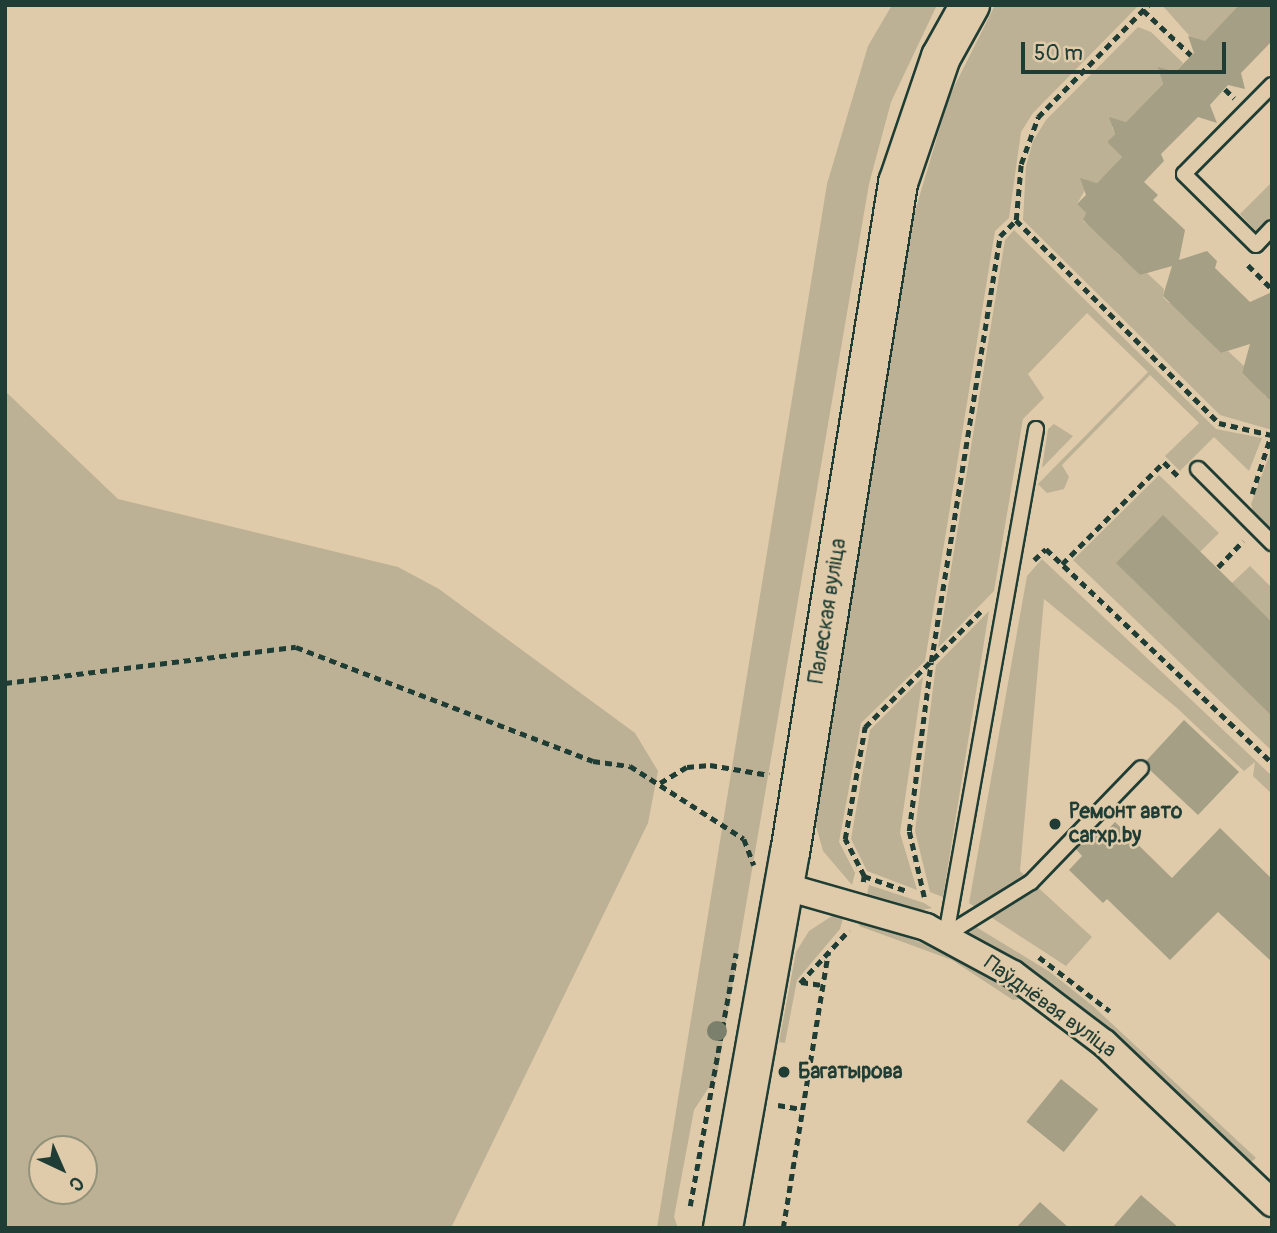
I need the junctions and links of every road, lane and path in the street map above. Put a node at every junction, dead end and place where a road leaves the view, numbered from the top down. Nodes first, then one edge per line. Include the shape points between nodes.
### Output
1 (970, 5) edge
2 (1148, 5) edge
3 (1143, 10) junction
4 (1191, 55) dead end
5 (1272, 85) edge
6 (1016, 220) junction
7 (1272, 229) edge
8 (1036, 429) dead end
9 (1271, 435) edge
10 (1164, 462) dead end
11 (1198, 469) dead end
12 (1249, 505) dead end
13 (1244, 540) dead end
14 (1272, 543) edge
15 (1062, 564) junction
16 (1218, 567) dead end
17 (1010, 582) junction
18 (931, 662) junction
19 (5, 683) edge
20 (1272, 763) edge
21 (1141, 768) dead end
22 (769, 775) dead end
23 (659, 783) junction
24 (864, 876) dead end
25 (767, 881) junction
26 (924, 897) dead end
27 (852, 928) dead end
28 (946, 935) junction
29 (738, 945) dead end
30 (828, 952) junction
31 (822, 985) junction
32 (777, 1105) dead end
33 (800, 1109) junction
34 (1272, 1203) edge
35 (690, 1206) dead end
36 (723, 1228) edge
37 (783, 1228) edge

1 - 25 main road, Палеская вуліца via 941,57 898,183
2 - 3 path
3 - 4 path
3 - 6 path via 1038,117 1021,164
5 - 7 lane via 1184,174 1256,244
6 - 9 path via 1219,423
6 - 18 path via 1000,236
8 - 17 lane
9 - 12 path
10 - 15 path
11 - 14 lane
13 - 16 path
15 - 17 path via 1046,549
15 - 20 path
17 - 18 path
17 - 28 lane
18 - 24 path via 865,727 845,839
18 - 26 path via 909,831
19 - 23 path via 296,647 593,761 630,766
21 - 28 lane via 1031,882
22 - 23 path via 710,765 687,767
23 - 25 path via 744,839
25 - 28 street, Паўднёвая вуліца
25 - 36 main road, Палеская вуліца
27 - 30 path
28 - 34 street, Паўднёвая вуліца via 1013,974 1104,1043
29 - 35 path
30 - 31 path
30 - 31 path via 800,982
31 - 33 path
32 - 33 path
33 - 37 path

